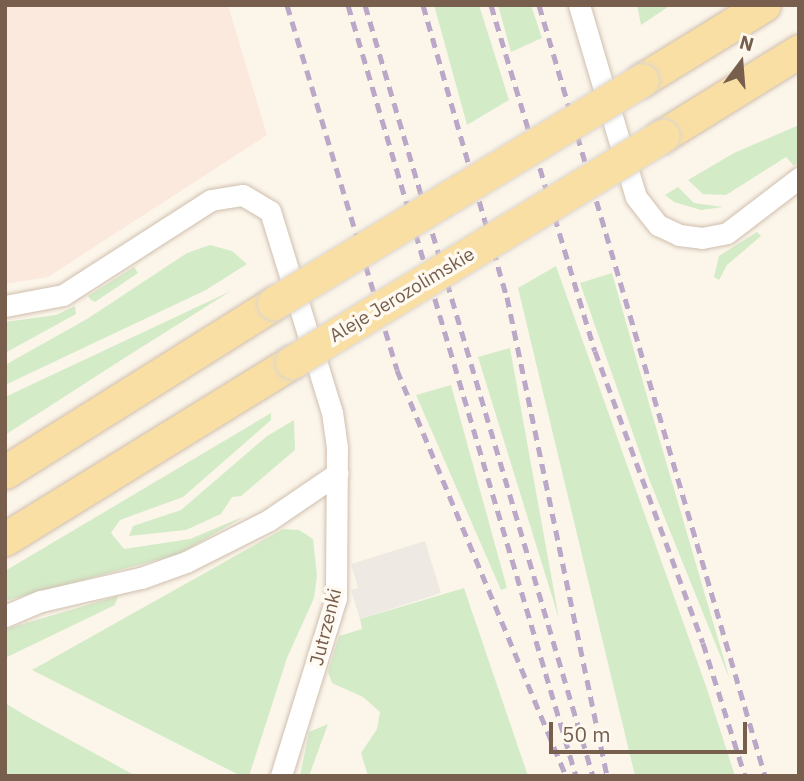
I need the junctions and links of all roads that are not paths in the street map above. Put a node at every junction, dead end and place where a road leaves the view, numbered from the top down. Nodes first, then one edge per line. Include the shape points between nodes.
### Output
1 (579, 5) edge
2 (764, 5) edge
3 (799, 51) edge
4 (799, 178) edge
5 (5, 306) edge
6 (5, 472) edge
7 (338, 473) junction
8 (5, 539) edge
9 (5, 616) edge
10 (281, 776) edge

1 - 4 street via 636,197 658,225 679,235 702,238 727,233
2 - 6 main road, bridge
3 - 8 main road, Aleje Jerozolimskie, bridge
5 - 7 street, Jutrzenki via 64,295 211,200 230,194 256,200 270,211 279,228 332,412
7 - 9 street via 269,520 186,562 141,578 41,601
7 - 10 street, Jutrzenki via 336,598

